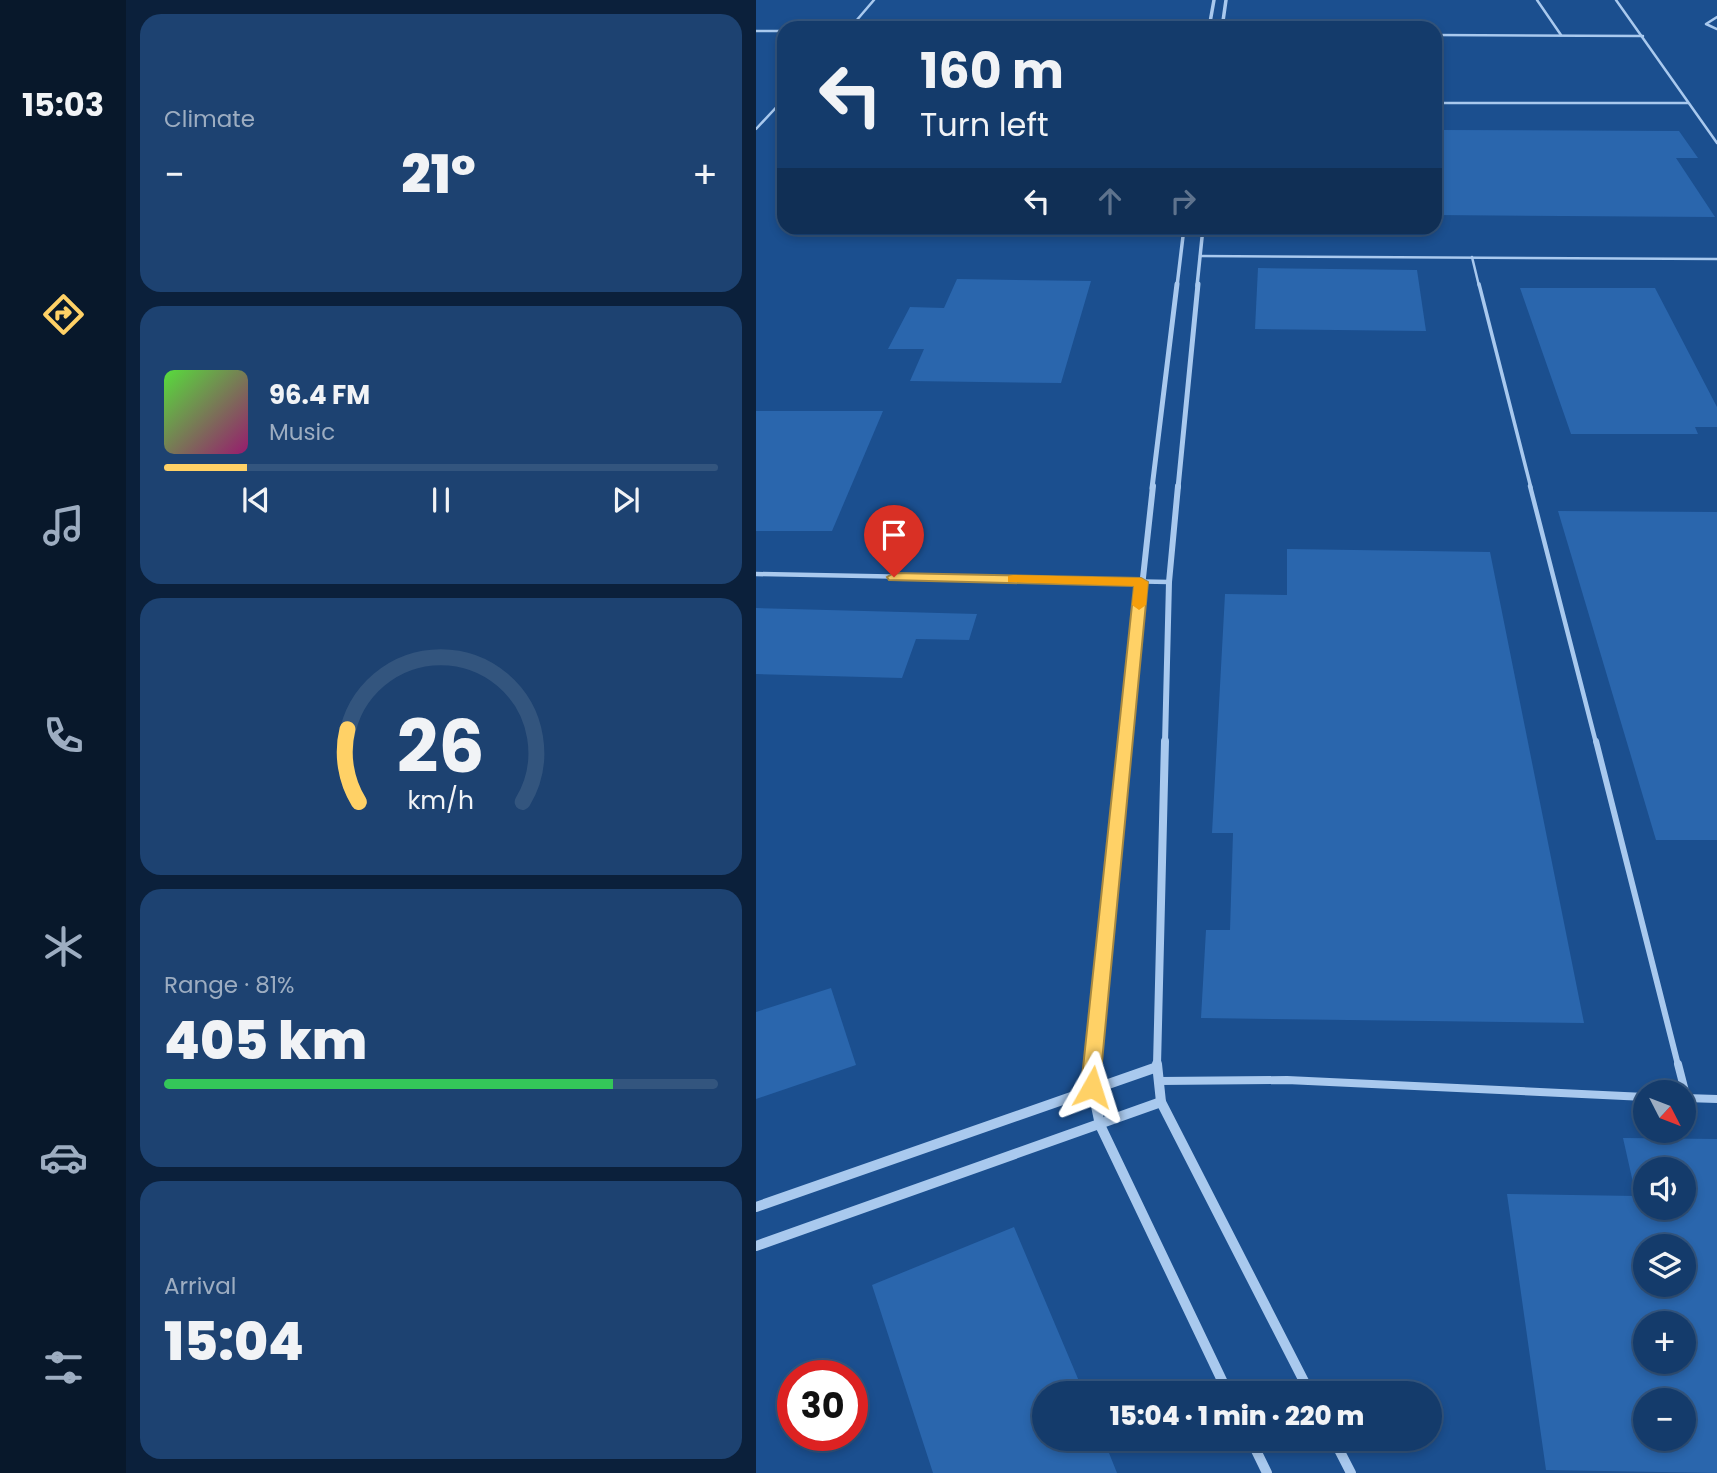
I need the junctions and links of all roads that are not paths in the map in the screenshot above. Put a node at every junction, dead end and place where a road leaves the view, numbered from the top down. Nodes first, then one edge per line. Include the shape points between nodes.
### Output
1 (874, 0) edge
2 (1214, 0) edge
3 (1226, 0) edge
4 (1537, 0) edge
5 (1616, 0) edge
6 (1717, 17) edge
7 (856, 21) edge
8 (1210, 21) edge
9 (1223, 21) edge
10 (1717, 29) edge
11 (756, 31) edge
12 (777, 31) edge
13 (1442, 35) edge
14 (1561, 35) junction
15 (1643, 36) junction
16 (1442, 103) edge
17 (1688, 103) junction
18 (777, 106) edge
19 (756, 129) edge
20 (1717, 143) edge
21 (1183, 235) edge
22 (1202, 235) edge
23 (1199, 256) junction
24 (1472, 257) junction
25 (1717, 259) edge
26 (756, 575) edge
27 (1141, 582) junction
28 (1169, 582) junction
29 (1157, 1067) junction
30 (1680, 1080) edge
31 (1159, 1081) junction
32 (1092, 1087) junction
33 (1633, 1096) edge
34 (1696, 1098) edge
35 (1717, 1099) edge
36 (1161, 1102) junction
37 (1100, 1125) junction
38 (756, 1207) edge
39 (756, 1246) edge
40 (1222, 1381) edge
41 (1304, 1381) edge
42 (1256, 1451) edge
43 (1340, 1451) edge
44 (1267, 1473) edge
45 (1351, 1473) edge

1 - 7 lane
2 - 8 street
3 - 9 street
4 - 14 lane
5 - 15 lane
6 - 10 lane via 1706,24
11 - 12 lane
13 - 14 lane
14 - 15 lane
15 - 17 lane
16 - 17 lane
17 - 20 lane
18 - 19 lane
21 - 27 street
22 - 23 street
23 - 24 lane
23 - 28 street
24 - 25 lane
24 - 30 lane
26 - 27 lane
27 - 28 lane
27 - 32 street
28 - 29 street
29 - 31 street
29 - 32 street
31 - 33 lane via 1287,1080
31 - 36 street
32 - 37 street
32 - 38 street
34 - 35 lane
36 - 37 street
36 - 41 street
37 - 39 street
37 - 40 street
42 - 44 street
43 - 45 street

